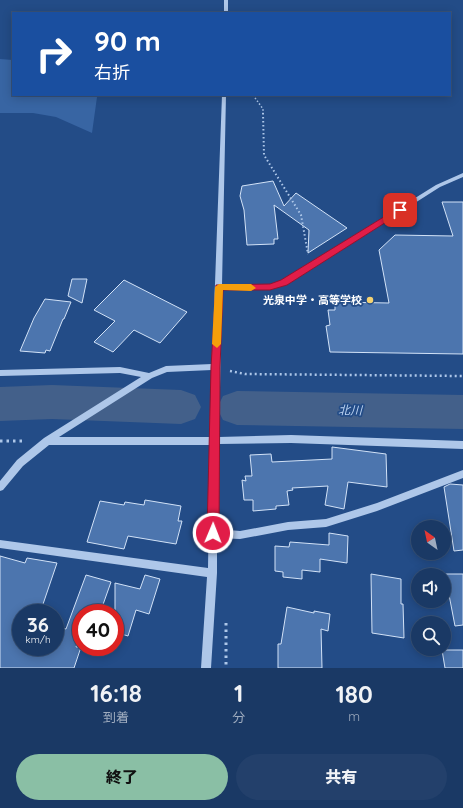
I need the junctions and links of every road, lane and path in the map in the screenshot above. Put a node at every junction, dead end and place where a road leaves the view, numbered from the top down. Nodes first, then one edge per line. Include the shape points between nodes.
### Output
1 (226, 0) edge
2 (226, 12) edge
3 (224, 96) edge
4 (254, 96) edge
5 (463, 175) edge
6 (310, 267) junction
7 (219, 287) junction
8 (216, 367) junction
9 (0, 373) edge
10 (149, 376) junction
11 (463, 376) edge
12 (47, 441) junction
13 (215, 441) junction
14 (463, 446) edge
15 (463, 474) edge
16 (0, 487) edge
17 (213, 533) junction
18 (0, 544) edge
19 (212, 573) junction
20 (206, 668) edge

1 - 2 street
3 - 7 street
4 - 6 path via 263,109 264,154 301,216
5 - 6 street via 438,186
6 - 7 street via 270,287
7 - 8 street
8 - 10 street via 166,369
8 - 11 path via 245,374
8 - 13 street
9 - 10 street via 120,370
10 - 12 street
12 - 13 street
12 - 16 street via 20,463
13 - 14 street via 291,439
13 - 17 street
15 - 17 street via 377,507 326,523 288,526 240,535
17 - 19 street
18 - 19 street
19 - 20 street

